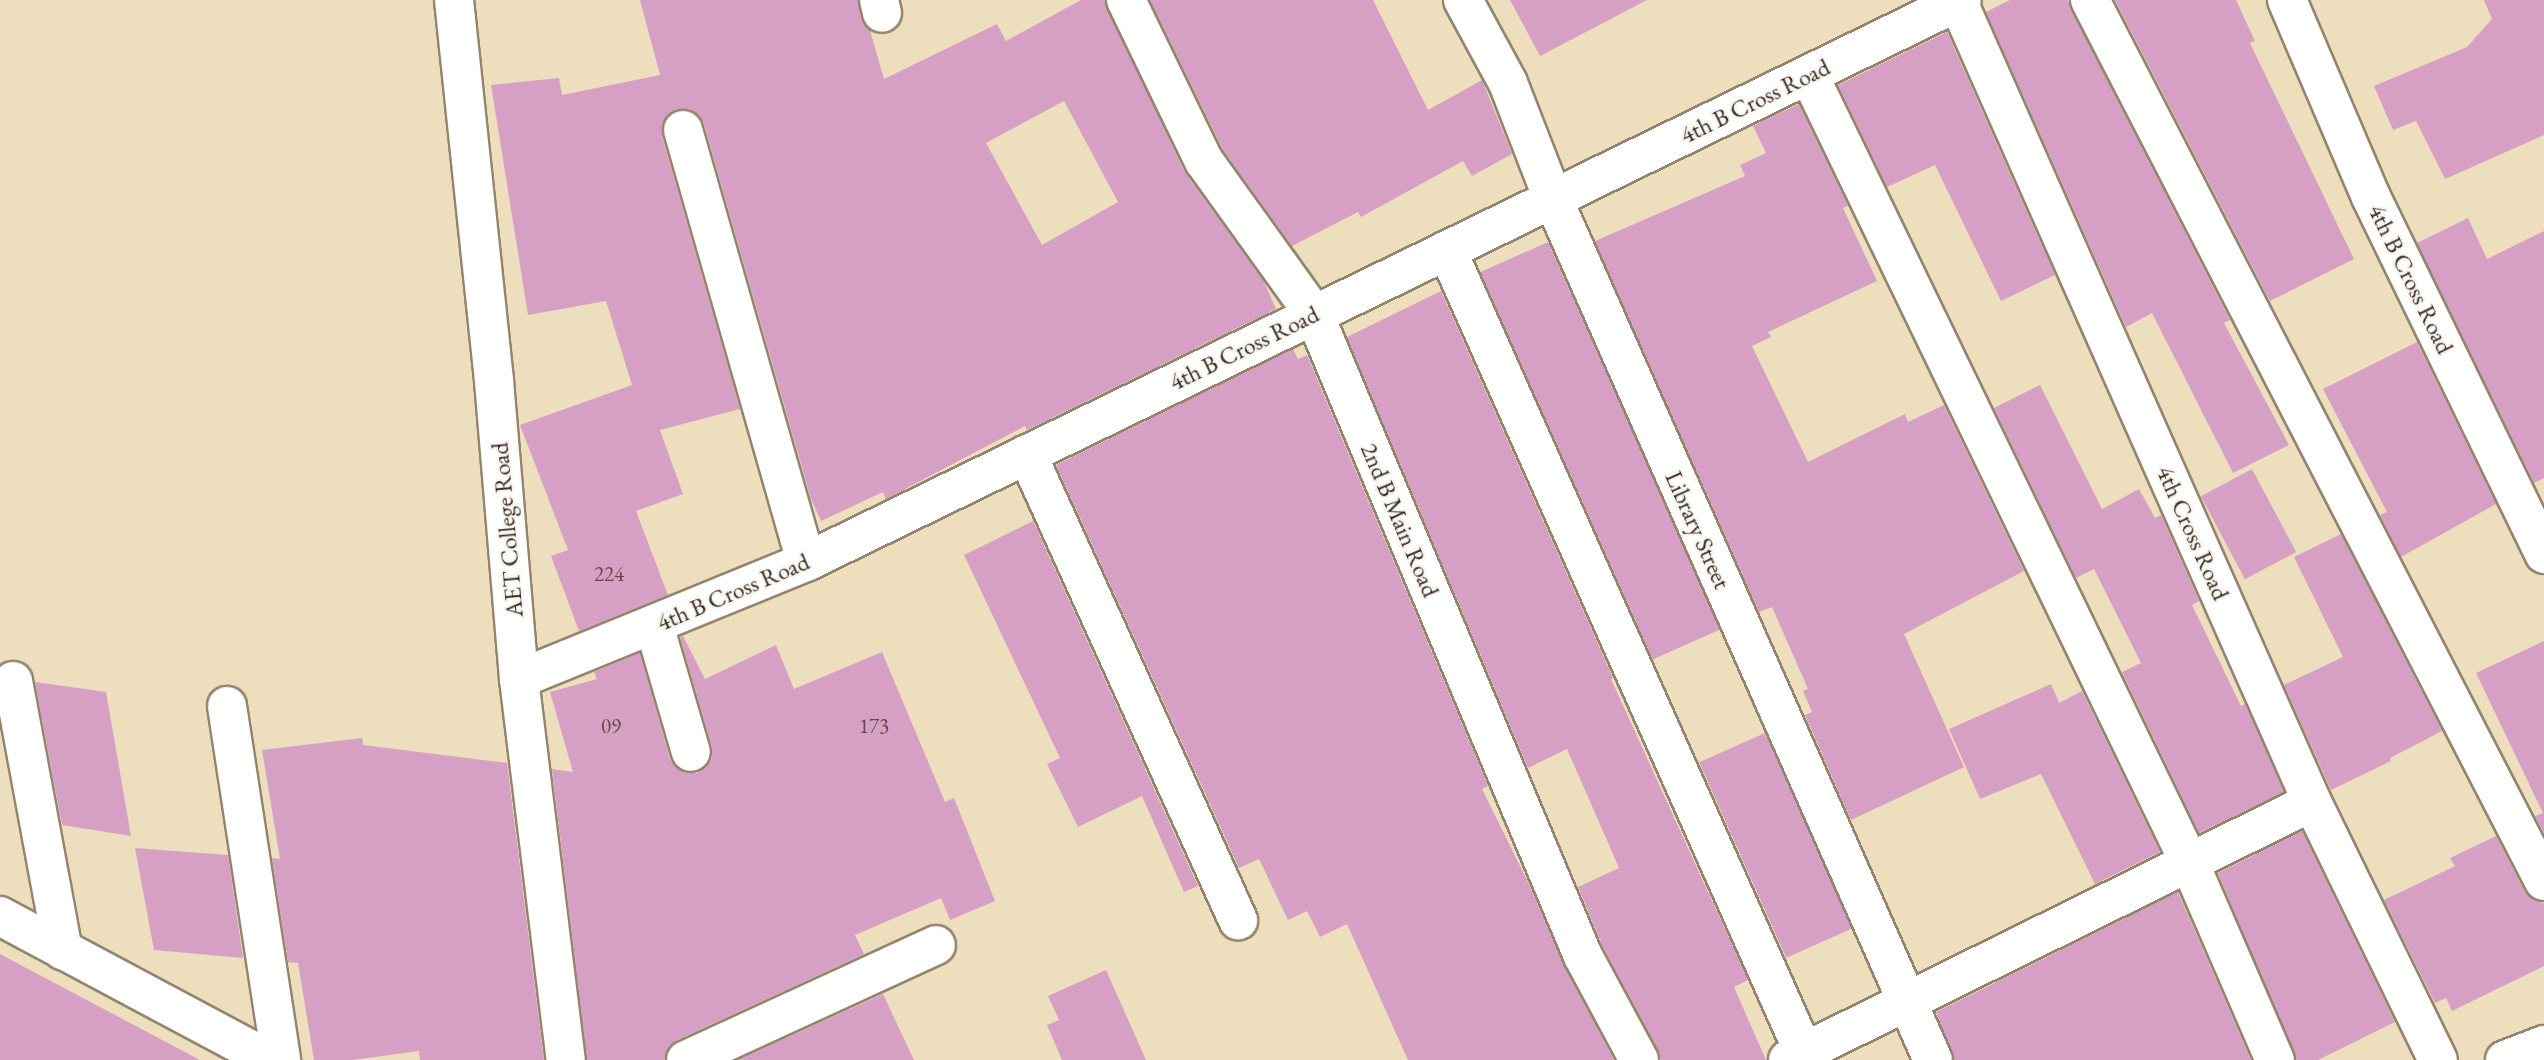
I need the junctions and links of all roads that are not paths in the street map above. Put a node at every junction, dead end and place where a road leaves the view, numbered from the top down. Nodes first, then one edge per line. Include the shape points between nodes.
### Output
1 (454, 0) edge
2 (1126, 0) edge
3 (1463, 0) edge
4 (2090, 0) edge
5 (2287, 0) edge
6 (1960, 1) edge
7 (1809, 75) junction
8 (682, 130) dead end
9 (1553, 199) junction
10 (1447, 250) junction
11 (1314, 314) junction
12 (1027, 454) junction
13 (2544, 554) edge
14 (806, 562) junction
15 (654, 625) junction
16 (519, 679) junction
17 (13, 681) dead end
18 (227, 706) dead end
19 (691, 752) dead end
20 (2312, 802) junction
21 (2190, 864) junction
22 (2544, 881) edge
23 (0, 916) edge
24 (1238, 920) dead end
25 (936, 945) dead end
26 (63, 950) junction
27 (1905, 1000) junction
28 (2544, 1045) edge
29 (1796, 1056) edge
30 (270, 1060) edge
31 (281, 1060) edge
32 (566, 1060) edge
33 (686, 1060) edge
34 (1639, 1060) edge
35 (1933, 1060) edge
36 (2275, 1060) edge
37 (2438, 1060) edge
38 (2505, 1060) edge

1 - 16 street, AET College Road
2 - 11 street, 2nd B Main Road via 1204,162
3 - 9 street, Library Street via 1508,83
4 - 22 street
5 - 13 street, 4th B Cross Road via 2371,197
6 - 7 street, 4th B Cross Road
6 - 20 street, 4th Cross Road
7 - 9 street, 4th B Cross Road
7 - 21 street
8 - 14 street
9 - 10 street, 4th B Cross Road
9 - 27 street, Library Street
10 - 11 street, 4th B Cross Road
10 - 29 street
11 - 12 street, 4th B Cross Road
11 - 34 street, 2nd B Main Road via 1583,956
12 - 14 street, 4th B Cross Road
12 - 24 street
14 - 15 street, 4th B Cross Road
15 - 16 street, 4th B Cross Road
15 - 19 street
16 - 32 street, AET College Road
17 - 26 street
18 - 31 street
20 - 21 street
20 - 37 street, 4th Cross Road
21 - 27 street
21 - 36 street
23 - 26 street
25 - 33 street
26 - 30 street
27 - 29 street
27 - 35 street, Library Street
28 - 38 street

